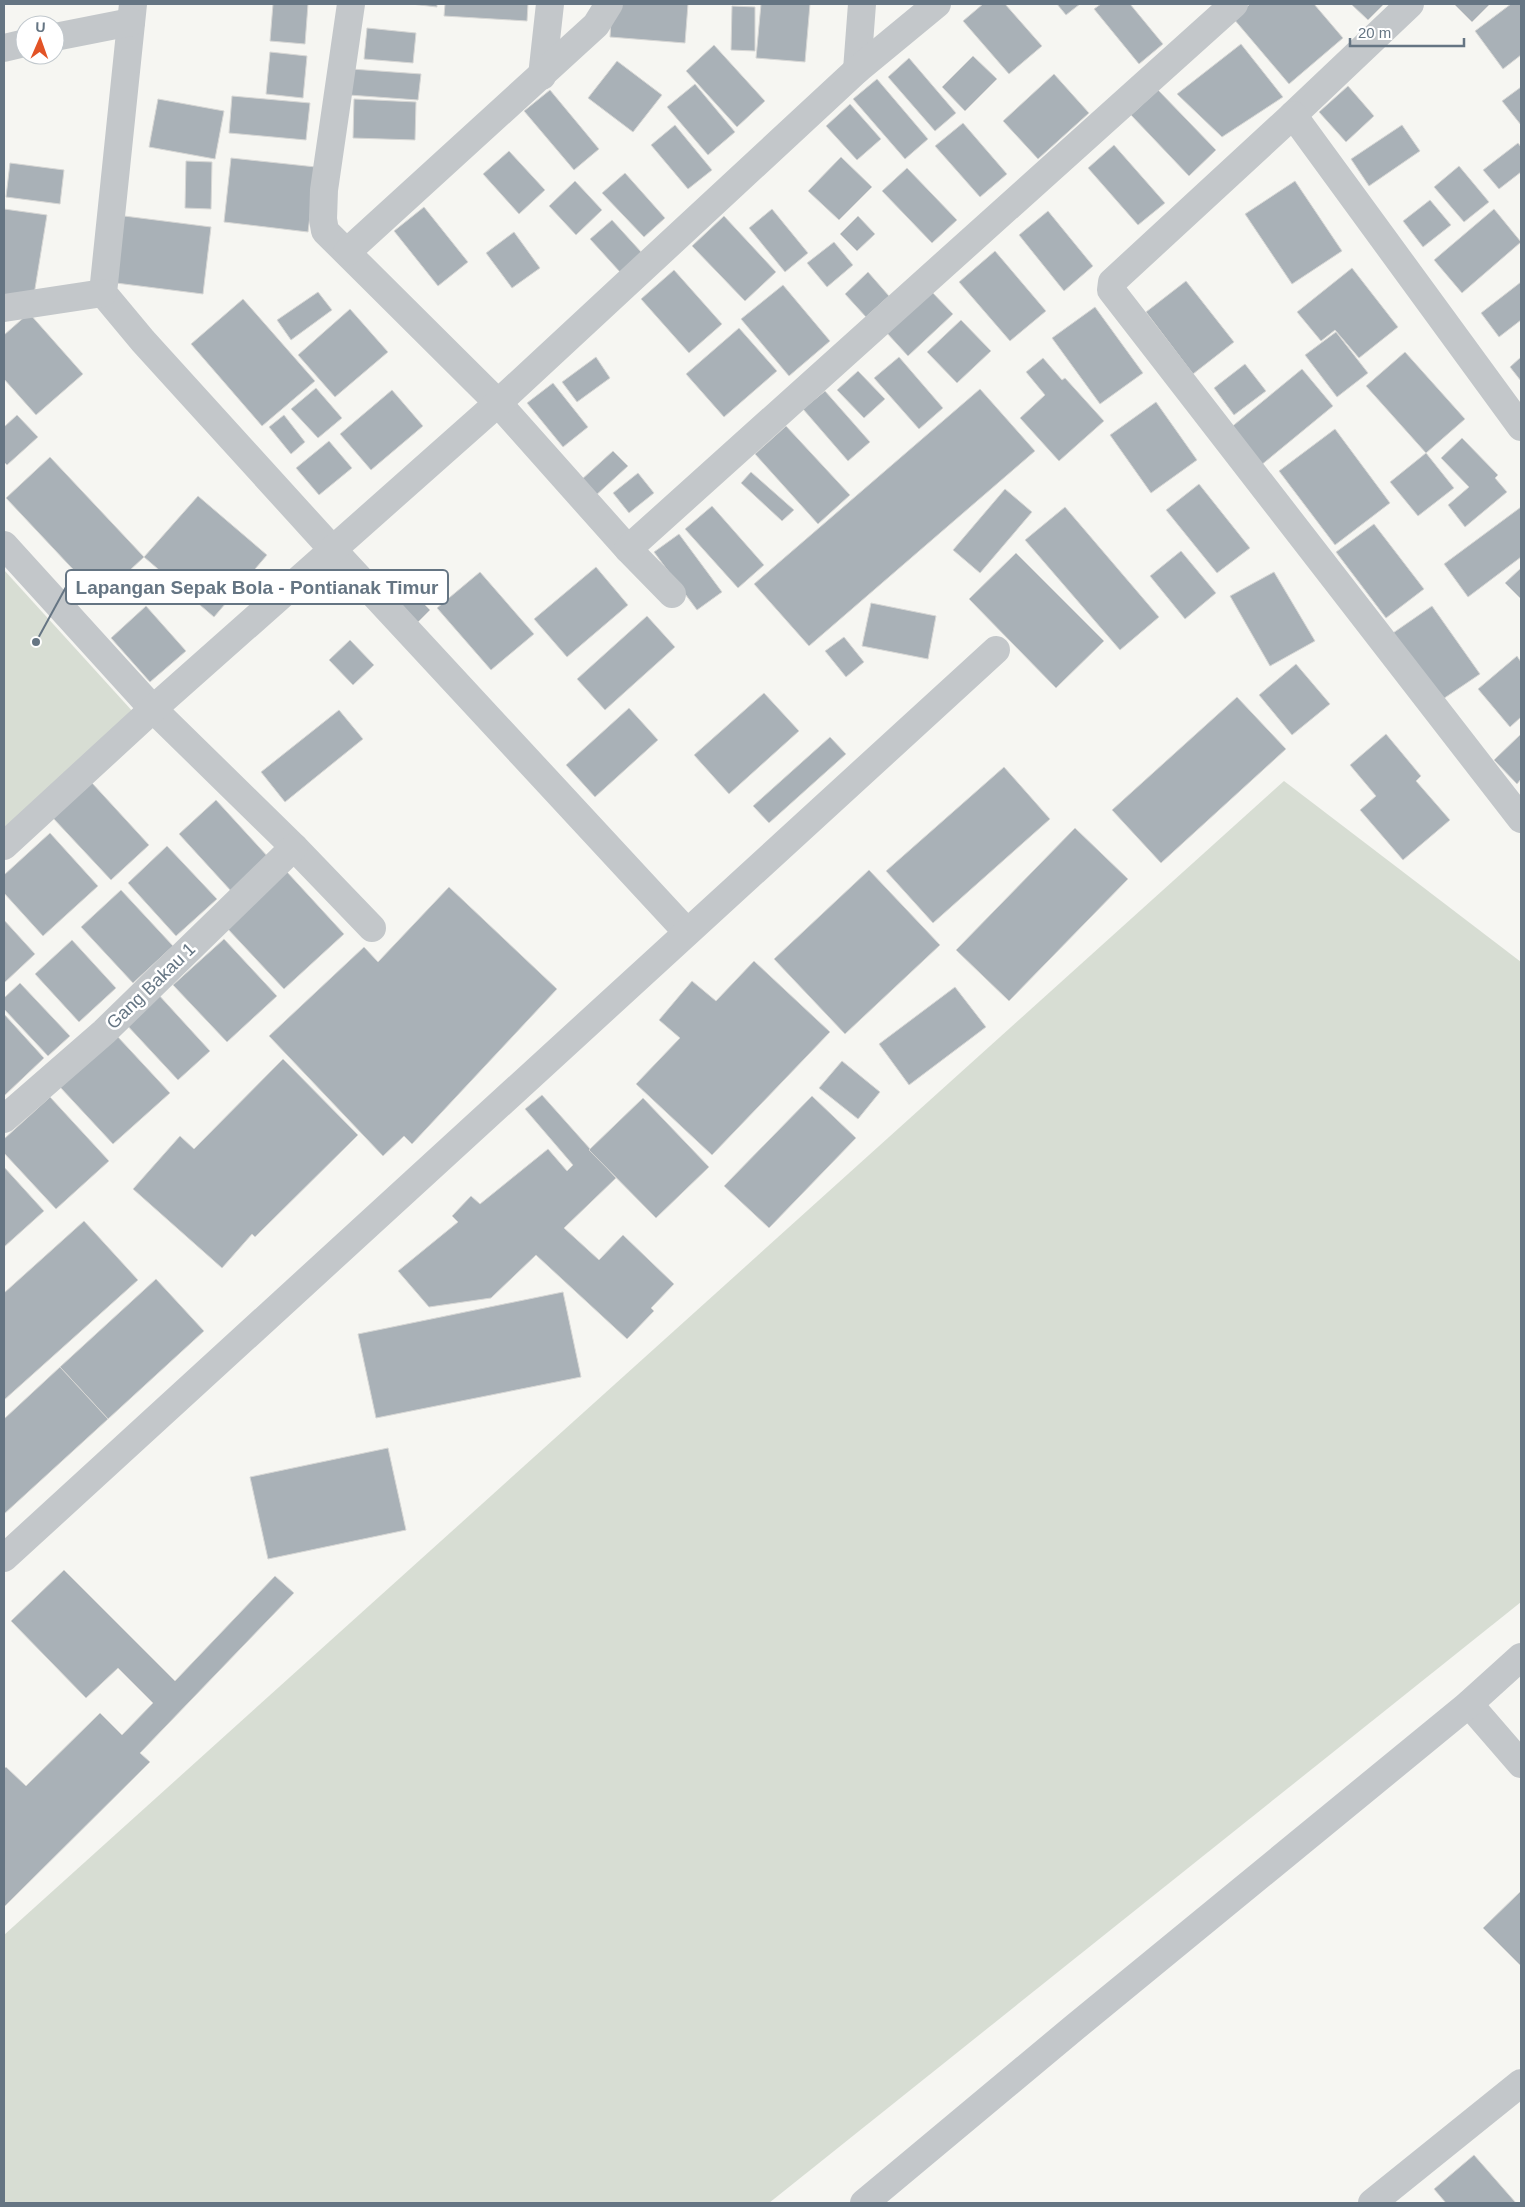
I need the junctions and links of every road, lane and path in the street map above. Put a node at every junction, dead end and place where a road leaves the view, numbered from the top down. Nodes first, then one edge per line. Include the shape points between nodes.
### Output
1 (351, 4) edge
2 (550, 4) edge
3 (609, 4) edge
4 (862, 4) edge
5 (938, 4) edge
6 (1234, 4) edge
7 (1410, 4) edge
8 (132, 13) edge
9 (65, 34) edge
10 (857, 70) junction
11 (542, 76) junction
12 (1293, 115) junction
13 (347, 252) junction
14 (103, 293) junction
15 (4, 308) edge
16 (498, 403) junction
17 (1521, 426) edge
18 (4, 545) edge
19 (628, 549) junction
20 (333, 550) junction
21 (672, 594) dead end
22 (996, 650) dead end
23 (153, 709) junction
24 (1521, 820) edge
25 (4, 846) edge
26 (294, 847) junction
27 (372, 928) dead end
28 (687, 932) junction
29 (4, 1119) edge
30 (4, 1558) edge
31 (1521, 1657) edge
32 (1469, 1704) junction
33 (1521, 1764) edge
34 (1521, 2083) edge
35 (864, 2203) edge
36 (1372, 2203) edge

1 - 13 street via 324,190 323,219 325,232
2 - 11 street
3 - 11 street via 596,25
4 - 10 street
5 - 10 street
6 - 19 street
7 - 12 street
8 - 9 street
8 - 14 street
10 - 16 street
11 - 13 street
12 - 17 street
12 - 24 street via 1112,282 1111,290
13 - 16 street
14 - 15 street
14 - 20 street
16 - 19 street
16 - 20 street
18 - 23 street
19 - 21 street
20 - 23 street
20 - 28 street
22 - 28 street
23 - 25 street
23 - 26 street
26 - 27 street
26 - 29 street, Gang Bakau 1 via 104,1032
28 - 30 street
31 - 32 street
32 - 33 street
32 - 35 street
34 - 36 street

